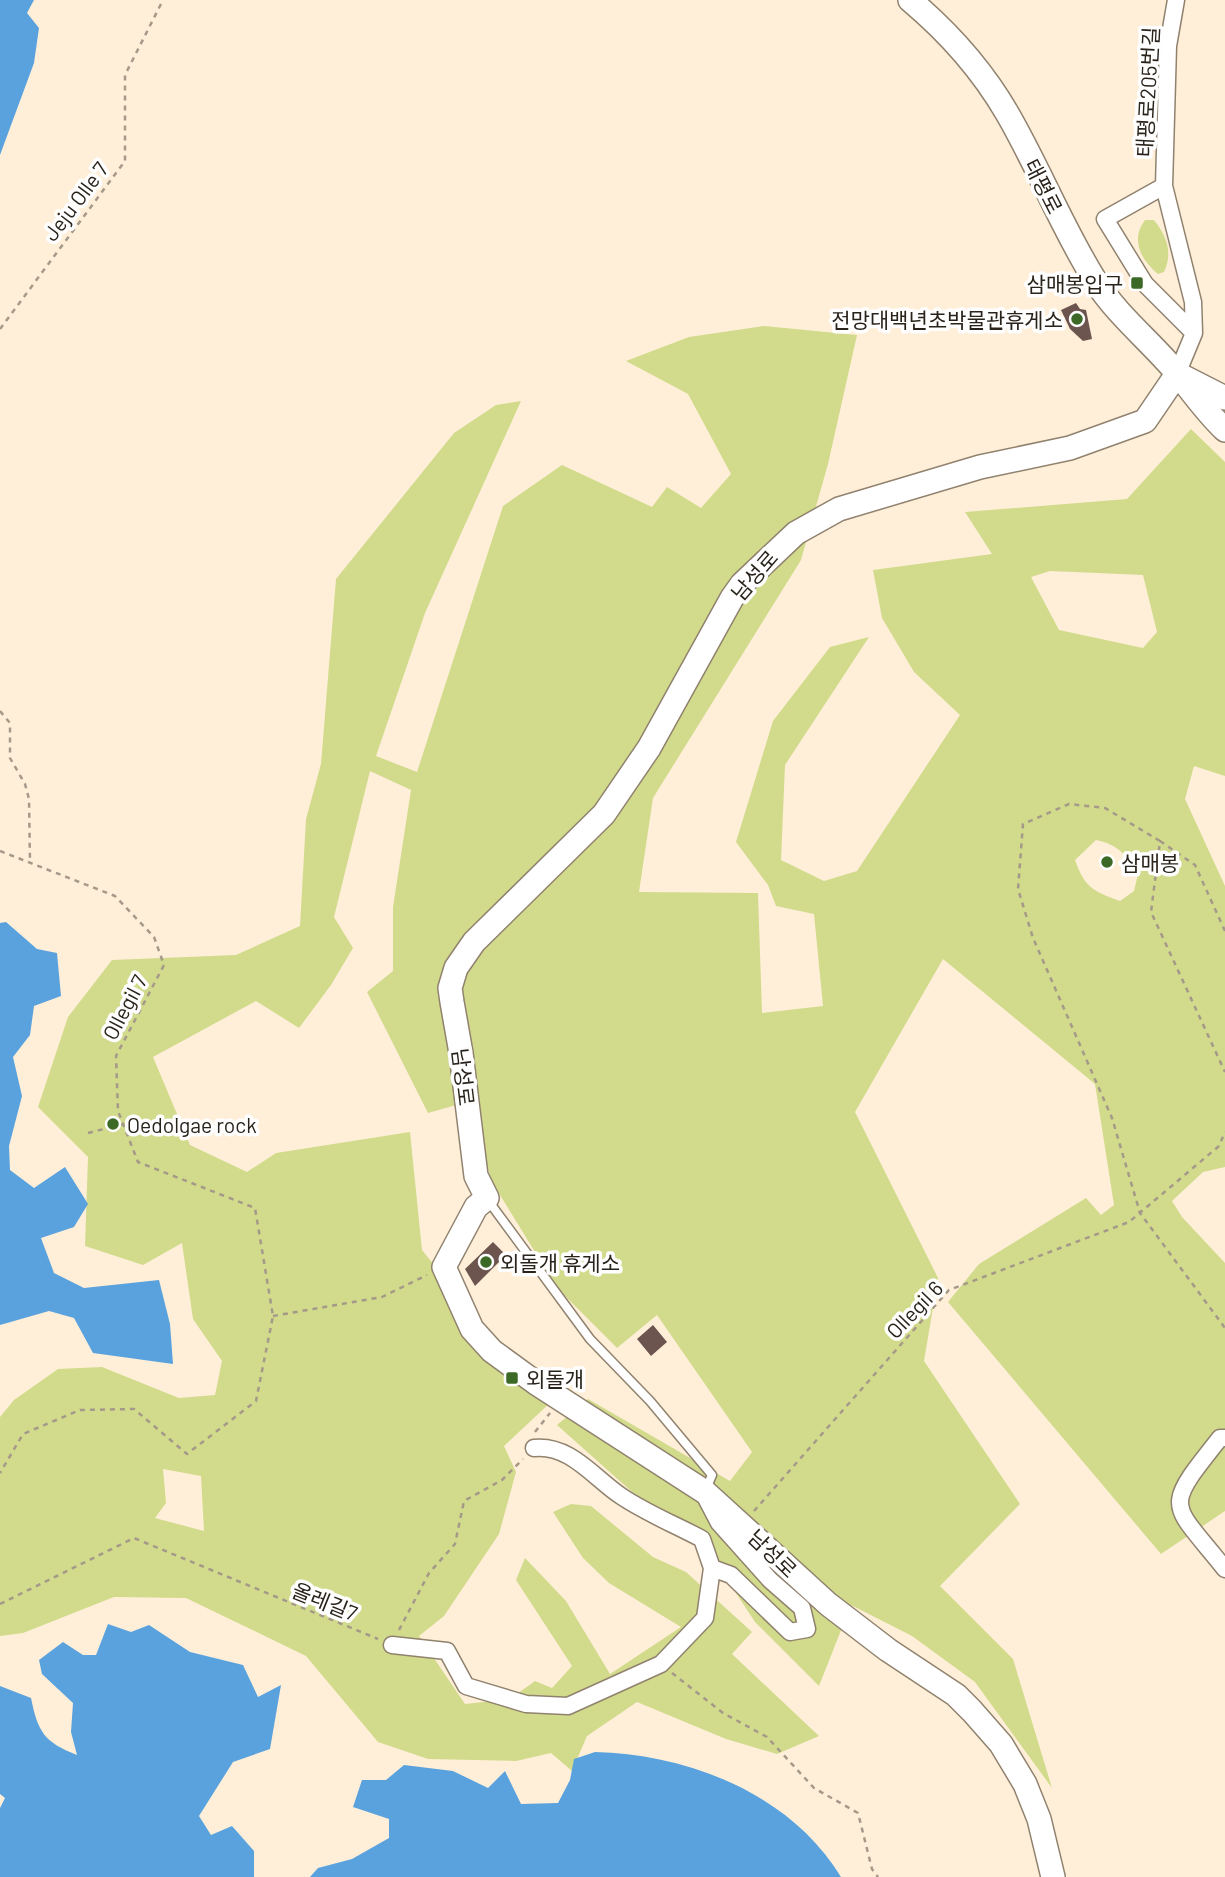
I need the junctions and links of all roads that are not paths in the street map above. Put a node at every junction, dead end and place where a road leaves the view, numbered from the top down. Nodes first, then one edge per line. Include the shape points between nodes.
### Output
1 (910, 0) edge
2 (1175, 0) edge
3 (1164, 186) junction
4 (1194, 333) junction
5 (1177, 374) junction
6 (1225, 398) edge
7 (1225, 430) edge
8 (487, 1198) junction
9 (1225, 1438) edge
10 (534, 1448) road end
11 (708, 1483) junction
12 (712, 1568) junction
13 (1225, 1569) edge
14 (392, 1645) road end
15 (1053, 1877) edge

1 - 5 street, 태평로 via 984,78 1098,284
2 - 3 street, 태평로205번길 via 1168,46
3 - 4 street, 태평로205번길 via 1192,302
3 - 4 street via 1105,219 1145,284
4 - 5 street
5 - 6 street, 태평로
5 - 7 street, 태평로
5 - 8 street, 남성로 via 1145,421 1070,448 980,467 839,509 796,533 742,584 649,748 604,814 474,942 456,968 450,988 476,1176
8 - 11 lane via 590,1339 650,1401
8 - 11 street, 남성로 via 476,1207 443,1267 472,1329 492,1351 536,1383
9 - 13 street via 1220,1438 1178,1496 1180,1515
10 - 12 street via 568,1455 622,1496 702,1539
11 - 12 street via 719,1523 802,1608 807,1629 790,1632 731,1575
11 - 15 street, 남성로 via 742,1524 828,1604 956,1695 987,1726 1025,1784
12 - 14 street via 705,1618 661,1664 568,1706 526,1704 466,1686 447,1651

